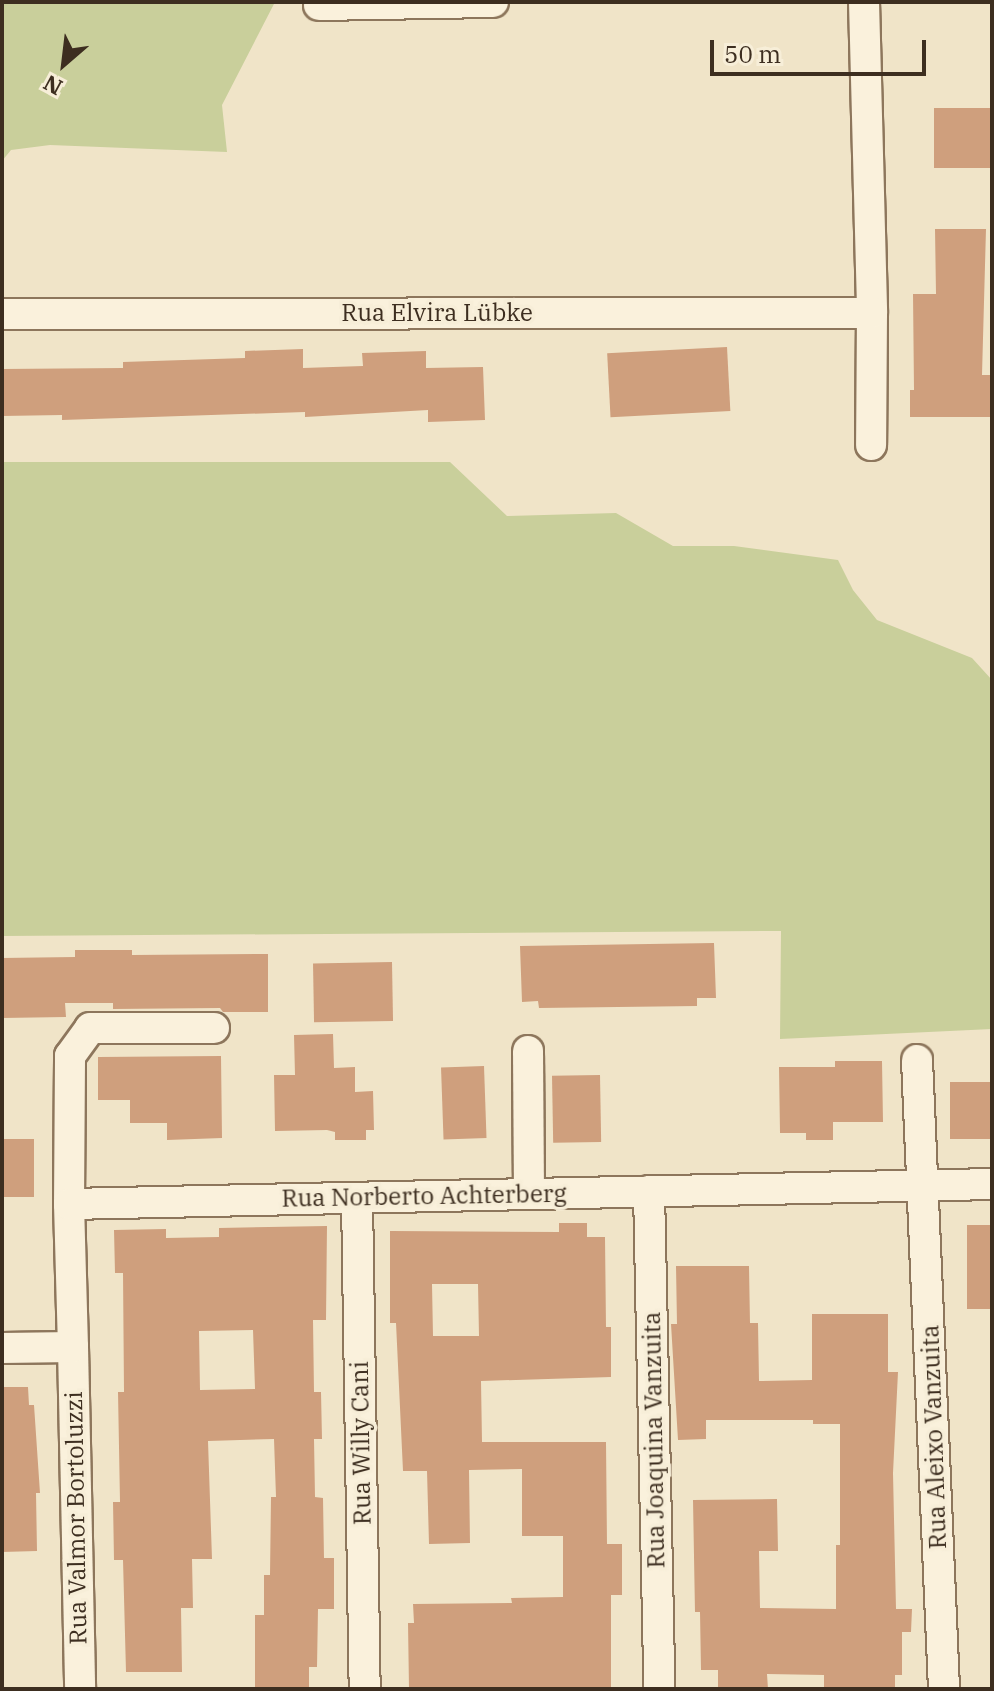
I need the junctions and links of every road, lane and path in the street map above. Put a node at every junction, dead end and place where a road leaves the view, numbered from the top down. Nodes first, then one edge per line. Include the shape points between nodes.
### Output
1 (493, 2) edge
2 (864, 2) edge
3 (319, 5) dead end
4 (872, 313) junction
5 (2, 314) edge
6 (871, 445) dead end
7 (214, 1028) dead end
8 (528, 1051) dead end
9 (917, 1060) dead end
10 (992, 1184) edge
11 (923, 1185) junction
12 (649, 1191) junction
13 (529, 1194) junction
14 (357, 1198) junction
15 (69, 1204) junction
16 (73, 1347) junction
17 (2, 1348) edge
18 (80, 1689) edge
19 (365, 1689) edge
20 (659, 1689) edge
21 (944, 1689) edge

1 - 3 street
2 - 4 street
4 - 5 street, Rua Elvira Lübke
4 - 6 street
7 - 15 street via 90,1028 70,1056
8 - 13 street
9 - 11 street, Rua Aleixo Vanzuita
10 - 11 street, Rua Norberto Achterberg
11 - 12 street, Rua Norberto Achterberg
11 - 21 street, Rua Aleixo Vanzuita
12 - 13 street, Rua Norberto Achterberg
12 - 20 street, Rua Joaquina Vanzuita
13 - 14 street, Rua Norberto Achterberg
14 - 15 street, Rua Norberto Achterberg
14 - 19 street, Rua Willy Cani
15 - 16 street
16 - 17 street
16 - 18 street, Rua Valmor Bortoluzzi

